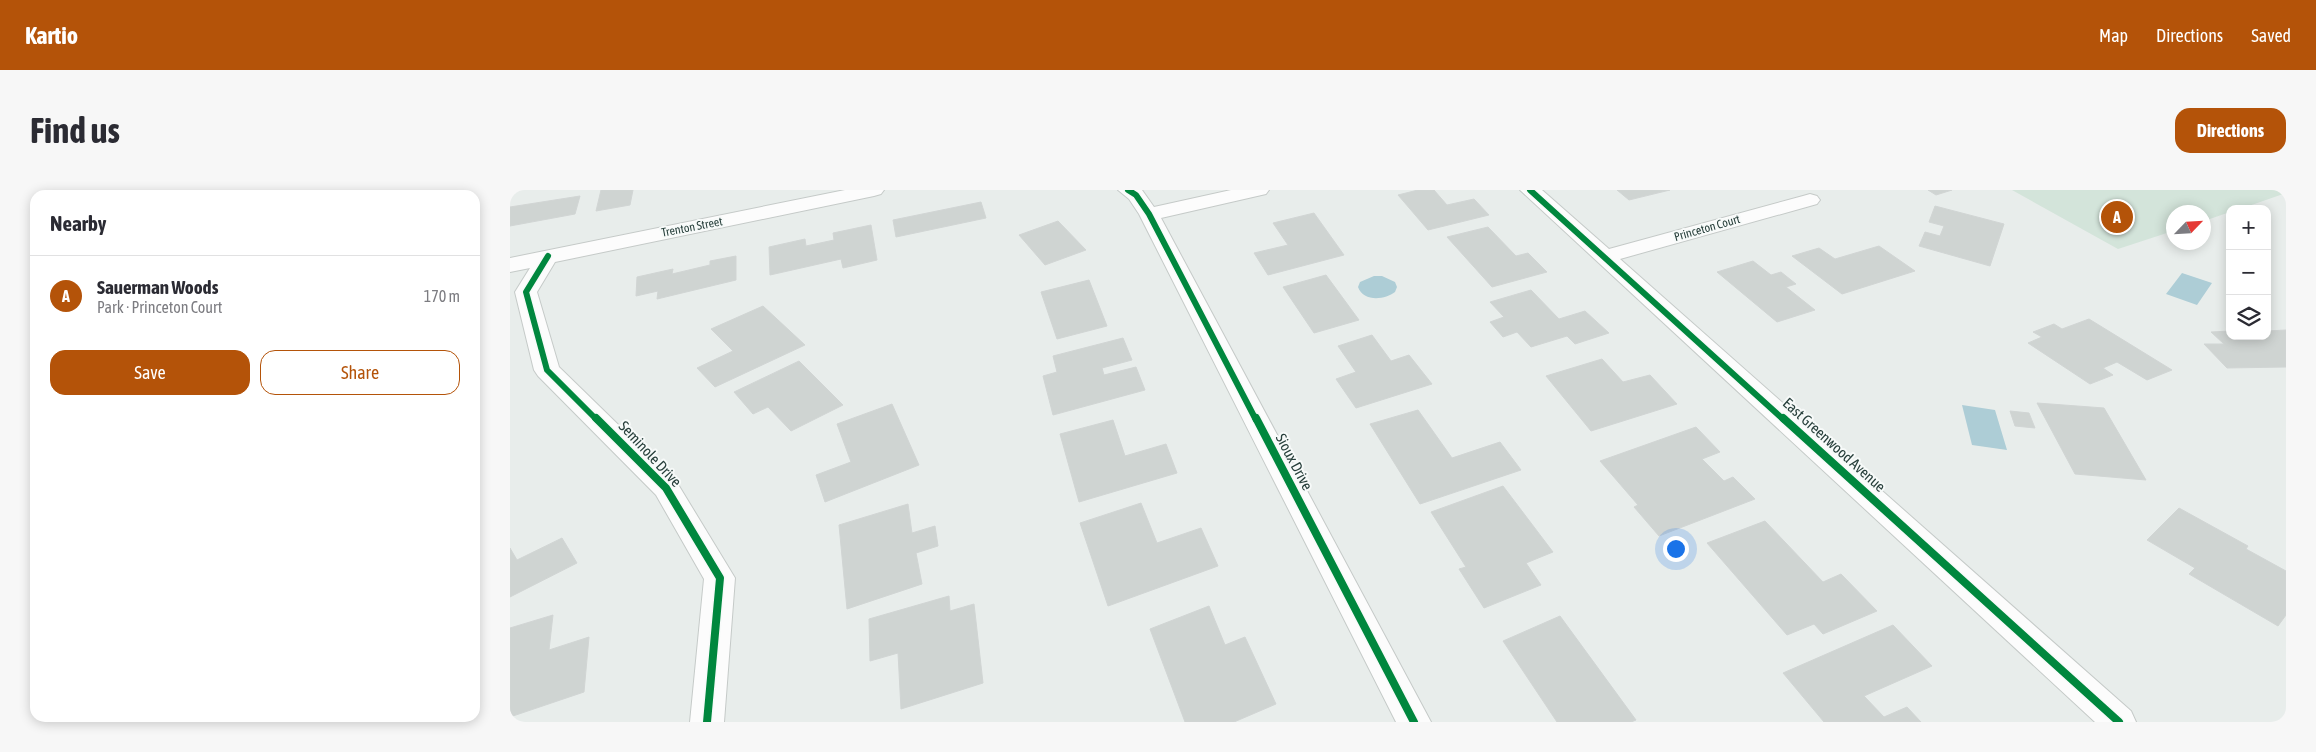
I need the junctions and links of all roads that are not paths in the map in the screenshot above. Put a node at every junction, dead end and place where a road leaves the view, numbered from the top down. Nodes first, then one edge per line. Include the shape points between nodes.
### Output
1 (874, 190) edge
2 (1128, 190) edge
3 (1259, 190) edge
4 (1530, 190) edge
5 (1810, 200) dead end
6 (1149, 214) junction
7 (548, 256) junction
8 (1604, 257) junction
9 (510, 265) edge
10 (707, 722) edge
11 (1414, 722) edge
12 (2119, 722) edge

1 - 7 street, Trenton Street
2 - 6 street via 1136,195
3 - 6 street
4 - 8 street, East Greenwood Avenue
5 - 8 street, Princeton Court
6 - 11 street, Sioux Drive
7 - 9 street, Trenton Street
7 - 10 street, Seminole Drive via 526,292 547,370 666,488 720,578
8 - 12 street, East Greenwood Avenue

